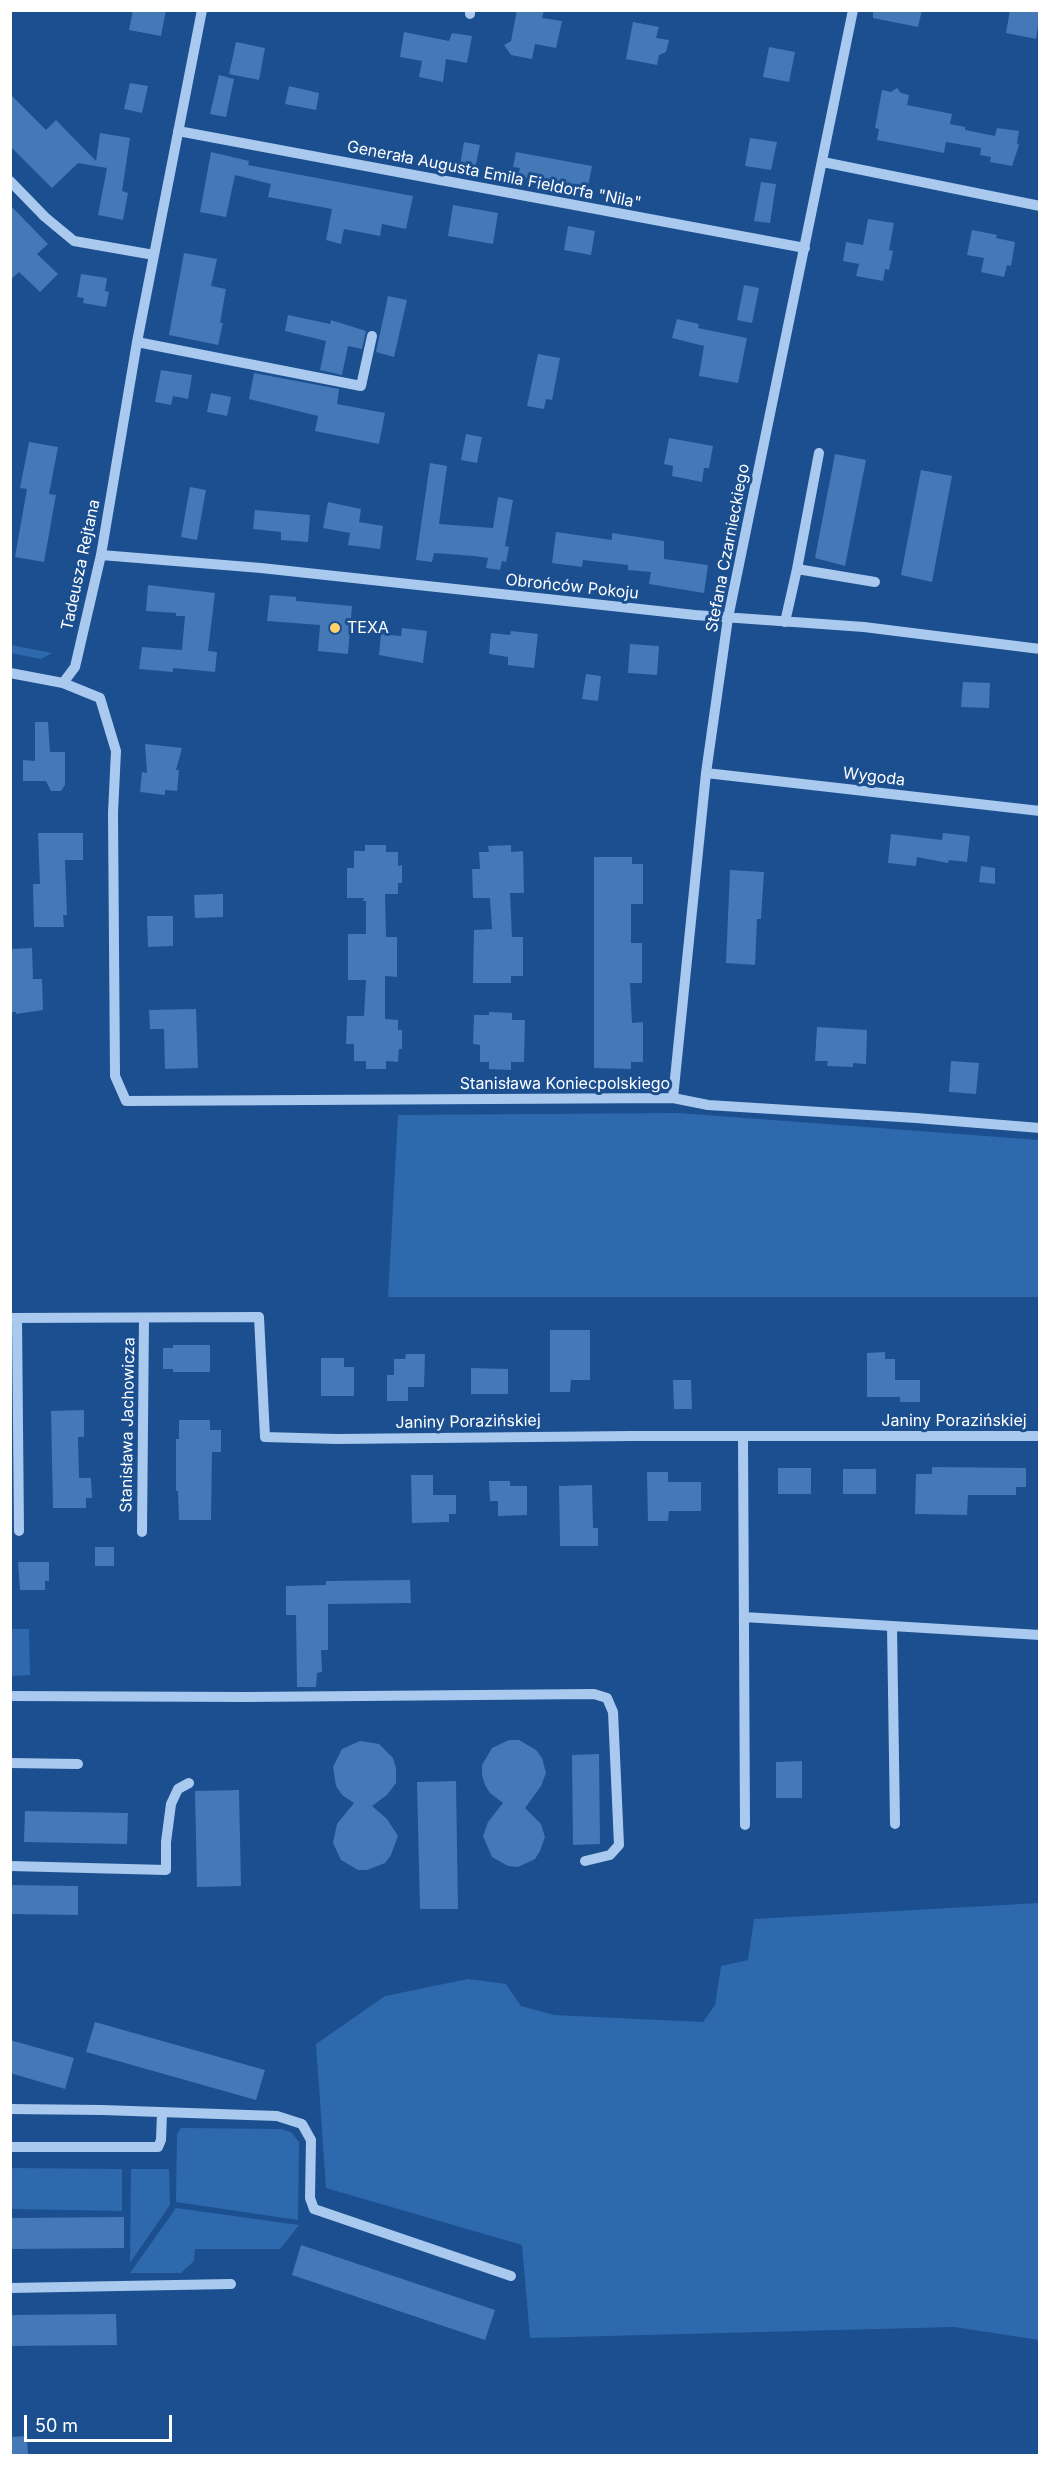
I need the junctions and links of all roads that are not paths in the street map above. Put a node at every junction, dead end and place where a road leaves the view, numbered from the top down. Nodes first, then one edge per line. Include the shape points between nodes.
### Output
1 (202, 10) edge
2 (853, 10) edge
3 (178, 131) junction
4 (823, 162) junction
5 (10, 181) edge
6 (1040, 206) edge
7 (805, 248) junction
8 (154, 255) junction
9 (372, 336) dead end
10 (137, 342) junction
11 (819, 453) dead end
12 (101, 555) junction
13 (797, 569) junction
14 (874, 582) dead end
15 (728, 618) junction
16 (785, 622) junction
17 (1040, 649) edge
18 (10, 673) edge
19 (63, 683) junction
20 (706, 772) junction
21 (1040, 811) edge
22 (673, 1098) junction
23 (1040, 1128) edge
24 (14, 1318) edge
25 (144, 1318) junction
26 (743, 1436) junction
27 (1040, 1436) edge
28 (19, 1531) dead end
29 (142, 1532) dead end
30 (744, 1617) junction
31 (892, 1626) junction
32 (1040, 1635) edge
33 (10, 1696) edge
34 (10, 1763) edge
35 (78, 1764) dead end
36 (189, 1783) dead end
37 (895, 1824) dead end
38 (745, 1825) dead end
39 (585, 1861) dead end
40 (10, 1866) edge
41 (10, 2109) edge
42 (162, 2113) junction
43 (10, 2147) edge
44 (511, 2276) dead end
45 (231, 2284) dead end
46 (10, 2288) edge

1 - 3 street, Tadeusza Rejtana
2 - 4 street, Stefana Czarnieckiego
3 - 7 street, Generała Augusta Emila Fieldorfa "Nila"
3 - 8 street, Tadeusza Rejtana
4 - 6 street
4 - 7 street, Stefana Czarnieckiego
5 - 8 street via 74,240
7 - 15 street, Stefana Czarnieckiego
8 - 10 street, Tadeusza Rejtana
9 - 10 street via 362,386
10 - 12 street, Tadeusza Rejtana
11 - 13 street
12 - 15 street, Obrońców Pokoju via 261,568
12 - 19 street, Tadeusza Rejtana via 75,667
13 - 14 street
13 - 16 street
15 - 16 street, Obrońców Pokoju
15 - 20 street, Stefana Czarnieckiego
16 - 17 street, Obrońców Pokoju via 864,627
18 - 19 street
19 - 22 street, Stanisława Koniecpolskiego via 100,698 116,751 115,1076 126,1101
20 - 21 street, Wygoda
20 - 22 street, Stefana Czarnieckiego
22 - 23 street, Stanisława Koniecpolskiego via 708,1105
24 - 25 street, Janiny Porazińskiej
24 - 28 street
25 - 26 street, Janiny Porazińskiej via 259,1317 265,1437
25 - 29 street, Stanisława Jachowicza
26 - 27 street, Janiny Porazińskiej
26 - 30 street
30 - 31 street
30 - 38 street
31 - 32 street
31 - 37 street
33 - 39 street via 594,1694 607,1698 613,1712 619,1845 610,1856
34 - 35 street
36 - 40 street via 178,1789 171,1804 166,1870
41 - 42 street
42 - 43 street via 158,2147
42 - 44 street via 277,2116 302,2124 311,2140 310,2198 314,2209
45 - 46 street

